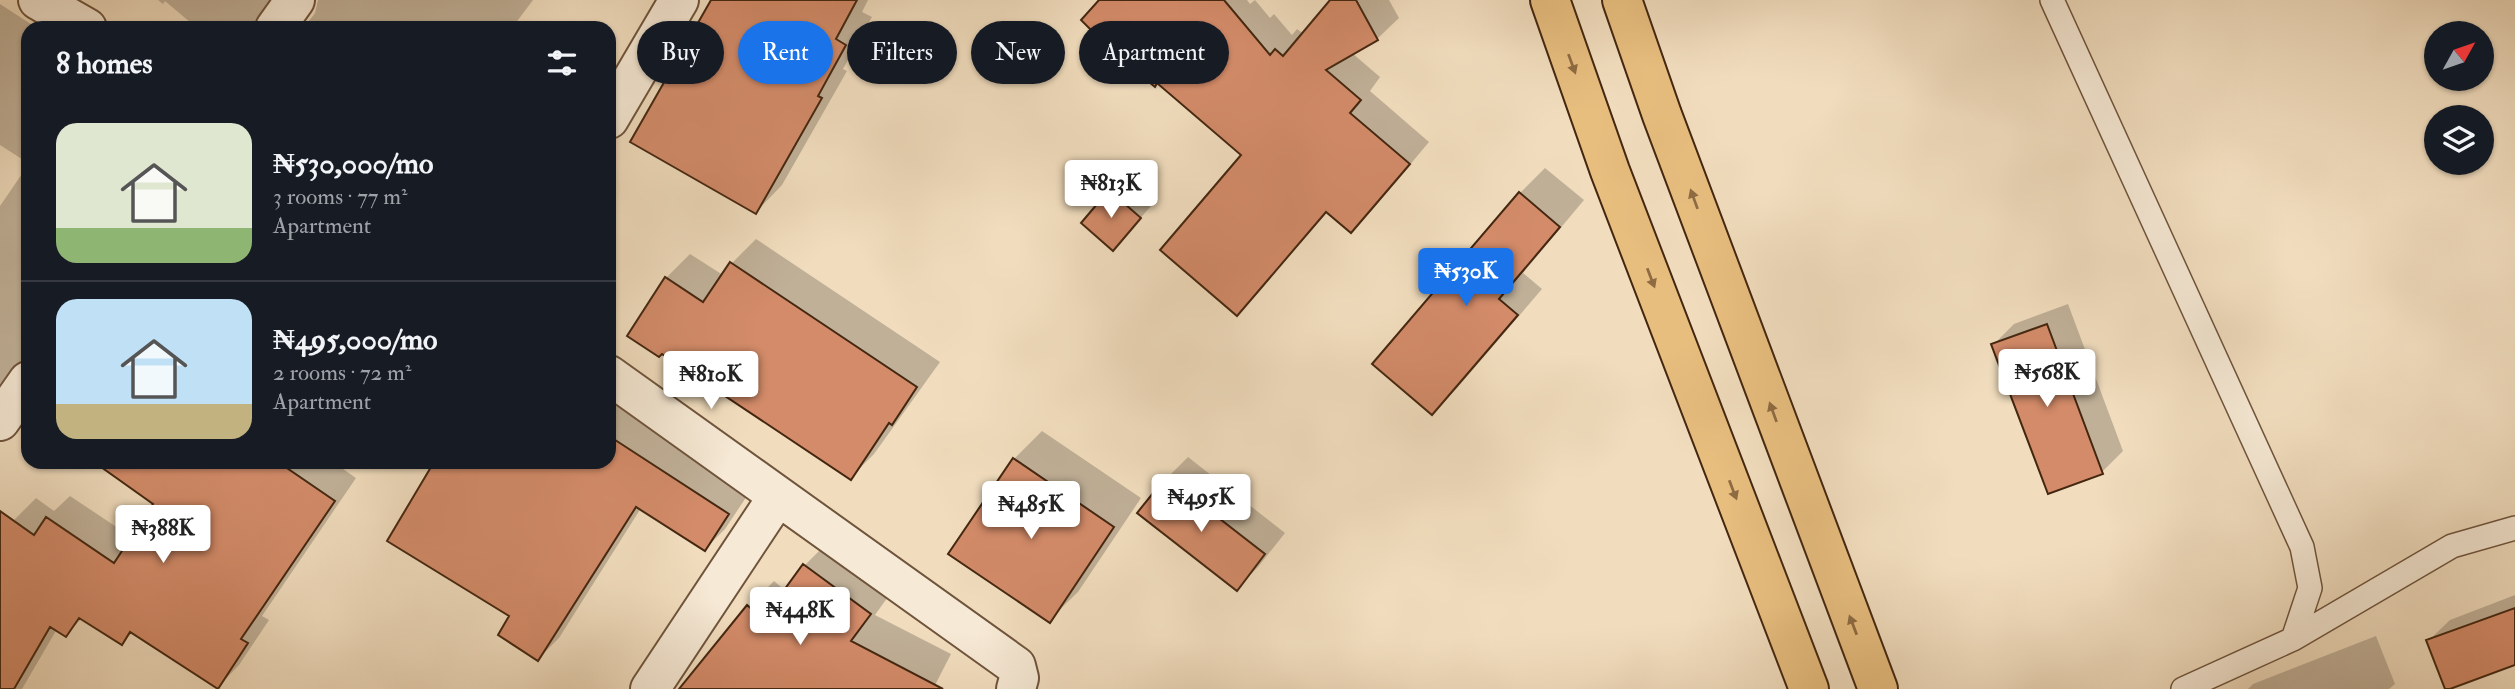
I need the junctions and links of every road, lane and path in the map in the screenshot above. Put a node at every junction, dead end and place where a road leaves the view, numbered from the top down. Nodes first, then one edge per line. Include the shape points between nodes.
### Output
1 (38, 0) edge
2 (295, 0) edge
3 (679, 0) edge
4 (1550, 0) edge
5 (1622, 0) edge
6 (2052, 0) edge
7 (75, 21) edge
8 (280, 21) edge
9 (616, 107) edge
10 (616, 379) edge
11 (21, 391) edge
12 (0, 421) edge
13 (778, 496) junction
14 (2515, 528) edge
15 (2292, 639) junction
16 (650, 689) edge
17 (1016, 689) edge
18 (1809, 689) edge
19 (1878, 689) edge
20 (2183, 689) edge

1 - 7 street
2 - 8 street
3 - 9 street
4 -> 18 highway via 1610,170
19 -> 5 highway
6 - 15 lane via 2302,547 2310,588
10 - 13 street
11 - 12 street
13 - 16 street
13 - 17 street via 1016,666
14 - 15 lane via 2452,545
15 - 20 lane

